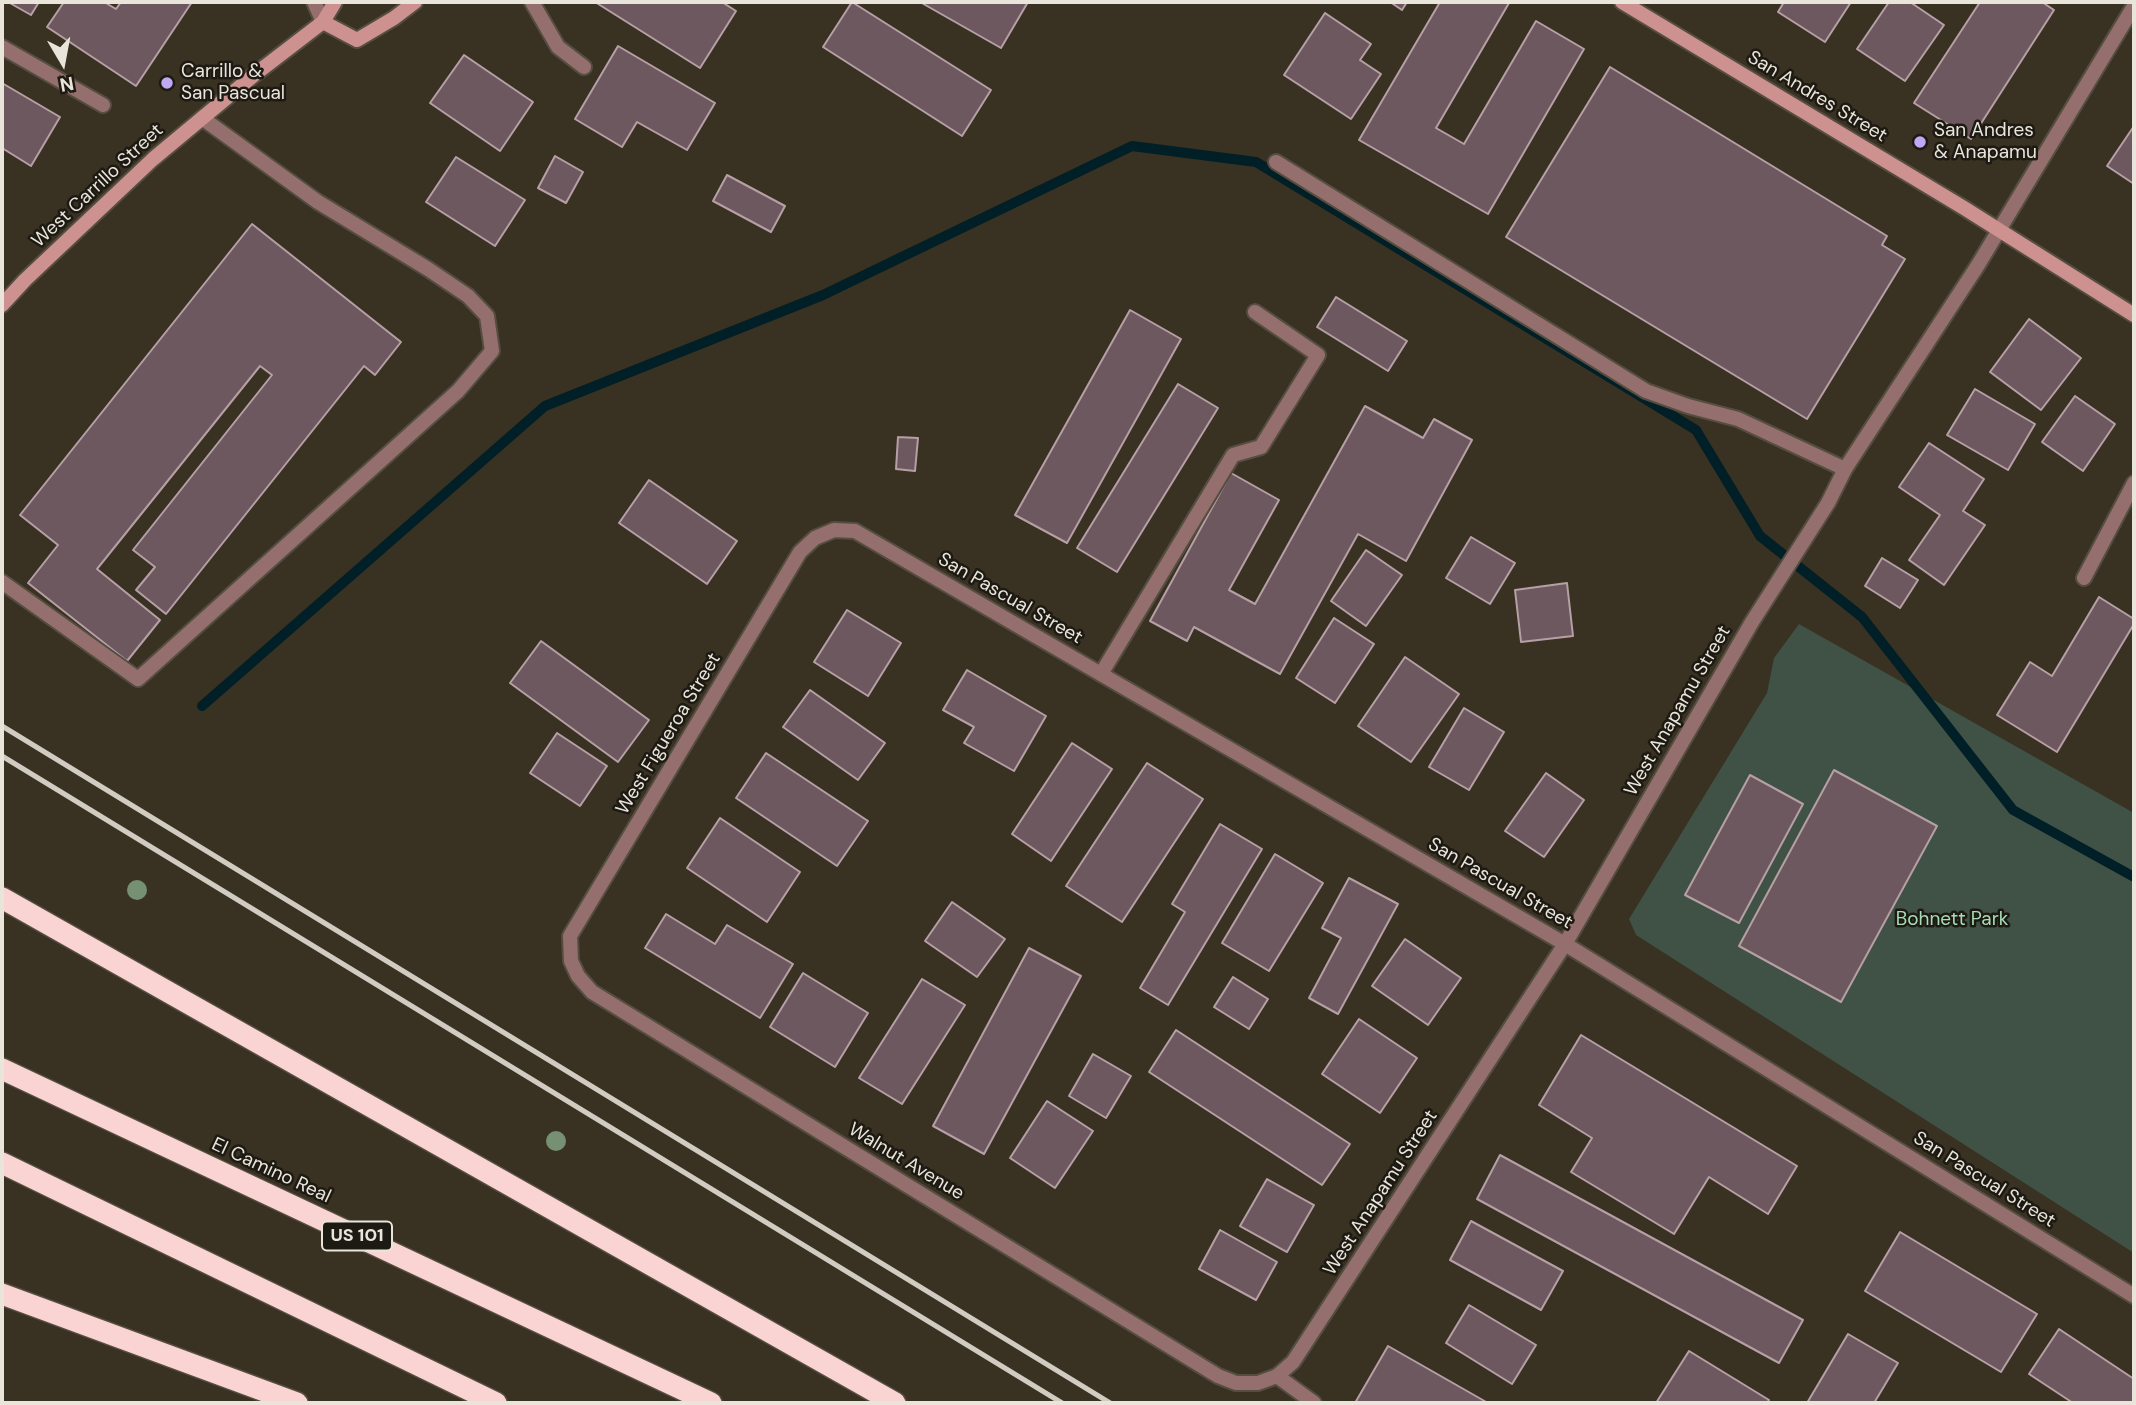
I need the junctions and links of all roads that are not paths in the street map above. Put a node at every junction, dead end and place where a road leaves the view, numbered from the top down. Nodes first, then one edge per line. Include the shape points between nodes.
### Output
1 (314, 2) edge
2 (335, 2) edge
3 (415, 2) edge
4 (533, 2) edge
5 (1622, 2) edge
6 (2134, 6) edge
7 (323, 22) junction
8 (2, 47) edge
9 (584, 68) dead end
10 (103, 106) dead end
11 (202, 118) junction
12 (1276, 162) dead end
13 (1997, 231) junction
14 (2, 305) edge
15 (1255, 312) dead end
16 (2134, 315) edge
17 (1845, 469) junction
18 (2134, 483) edge
19 (834, 530) joint
20 (2084, 578) dead end
21 (2, 582) edge
22 (1101, 674) junction
23 (2, 898) edge
24 (1565, 944) junction
25 (578, 976) joint
26 (2, 1069) edge
27 (2, 1163) edge
28 (2, 1294) edge
29 (2134, 1296) edge
30 (1277, 1376) junction
31 (297, 1403) edge
32 (496, 1403) edge
33 (711, 1403) edge
34 (895, 1403) edge
35 (1314, 1403) edge

1 - 7 street
2 - 7 street, West Carrillo Street
3 - 7 street via 356,40
4 - 9 street via 558,47
5 - 13 street, San Andres Street
6 - 13 street, West Anapamu Street
7 - 11 street, West Carrillo Street
8 - 10 street
11 - 14 street, West Carrillo Street via 153,159
11 - 21 street via 317,202 468,296 487,316 492,351 458,391 138,679
12 - 17 street via 1646,391 1738,419
13 - 16 street, San Andres Street
13 - 17 street, West Anapamu Street
15 - 22 street via 1318,355 1261,447 1233,455
17 - 24 street, West Anapamu Street
18 - 20 street
19 - 22 street, San Pascual Street via 855,531
19 - 25 street, West Figueroa Street via 815,538 800,552 570,936 571,961
22 - 24 street, San Pascual Street
23 - 34 highway
24 - 29 street, San Pascual Street
24 - 30 street, West Anapamu Street via 1293,1363
25 - 30 street, Walnut Avenue via 592,992 1218,1376 1236,1383 1258,1383
26 - 33 highway, El Camino Real / US 101
27 - 32 highway
28 - 31 highway
30 - 35 street

